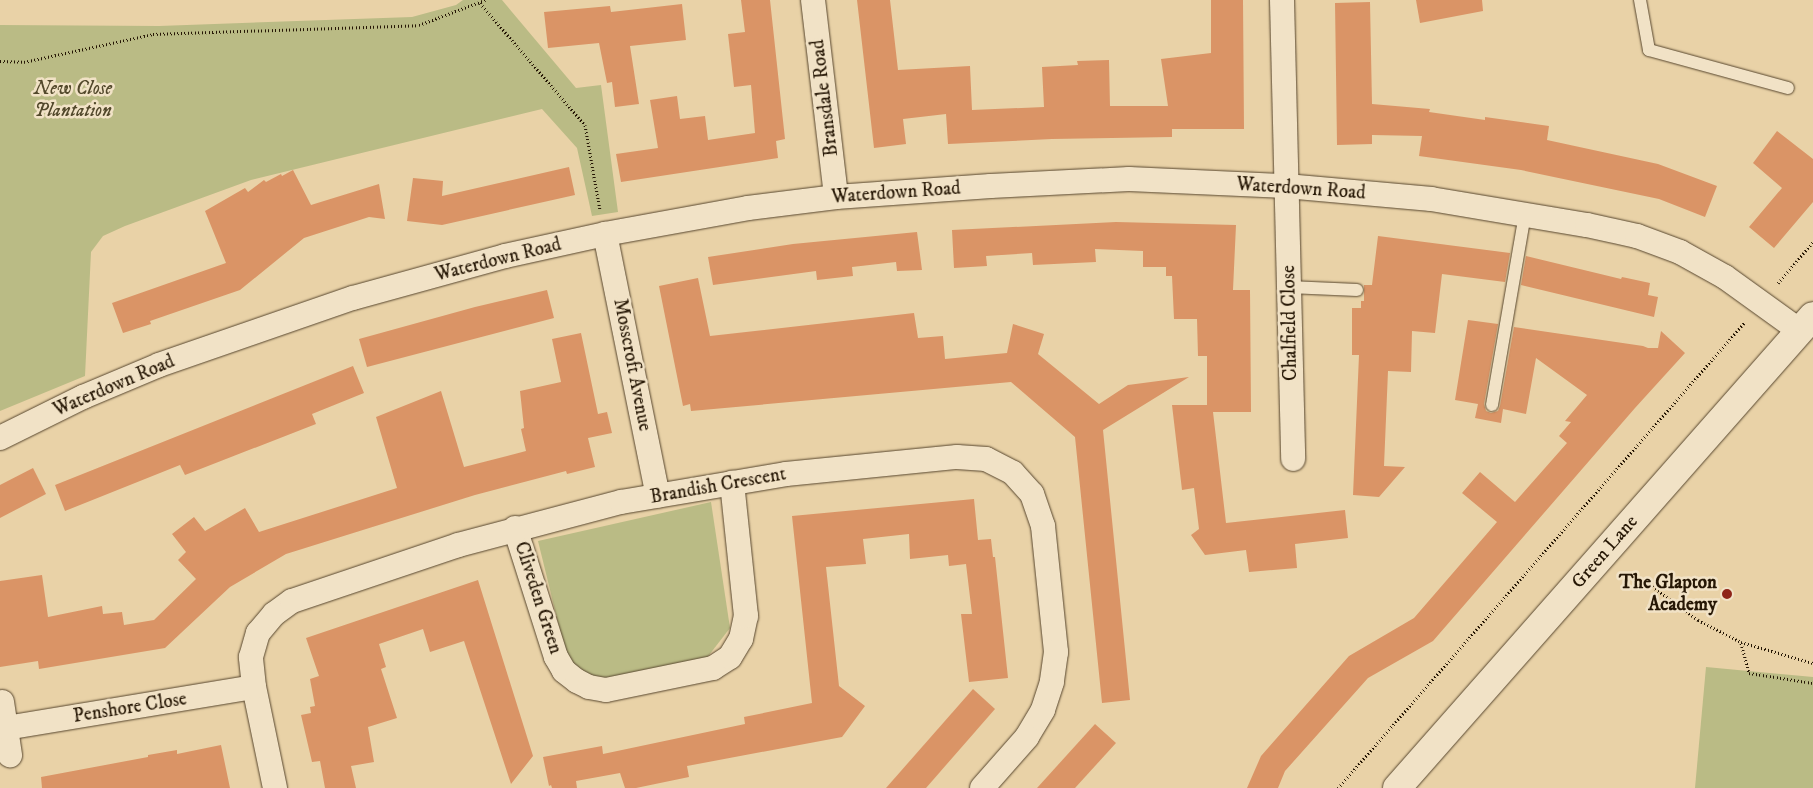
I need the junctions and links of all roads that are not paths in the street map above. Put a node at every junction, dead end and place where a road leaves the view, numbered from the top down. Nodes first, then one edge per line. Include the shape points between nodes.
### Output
1 (813, 0) edge
2 (1282, 0) edge
3 (1640, 0) edge
4 (1788, 88) dead end
5 (1286, 186) junction
6 (836, 197) junction
7 (1525, 214) junction
8 (605, 234) junction
9 (1289, 287) junction
10 (1357, 290) dead end
11 (1807, 324) edge
12 (1492, 405) dead end
13 (0, 438) edge
14 (1293, 460) dead end
15 (732, 483) junction
16 (658, 496) junction
17 (515, 528) junction
18 (254, 687) junction
19 (2, 702) dead end
20 (6, 728) junction
21 (10, 755) dead end
22 (275, 788) edge
23 (982, 788) edge
24 (1398, 788) edge

1 - 6 street, Bransdale Road
2 - 5 street, Chalfield Close
3 - 4 lane via 1648,50
5 - 6 street, Waterdown Road via 1129,179
5 - 7 street, Waterdown Road via 1431,199
5 - 9 street, Chalfield Close
6 - 8 street, Waterdown Road via 748,208
7 - 11 street, Waterdown Road via 1637,236 1680,252
7 - 12 lane
8 - 13 street, Waterdown Road via 505,256 353,298 160,365
8 - 16 street, Mosscroft Avenue
9 - 10 lane
9 - 14 street, Chalfield Close
11 - 24 street, Green Lane
15 - 16 street, Brandish Crescent
15 - 17 street, Cliveden Green via 746,616 741,639 730,657 713,668 606,690 577,681 564,671 556,657
15 - 23 street, Brandish Crescent via 786,474 957,457 986,459 1013,473 1032,494 1043,526 1056,652 1052,682 1043,710 1027,737
16 - 17 street, Brandish Crescent
17 - 18 street, Brandish Crescent via 292,601 274,614 258,633 251,658
18 - 20 street, Penshore Close
18 - 22 street, Brandish Crescent
19 - 20 street
20 - 21 street

